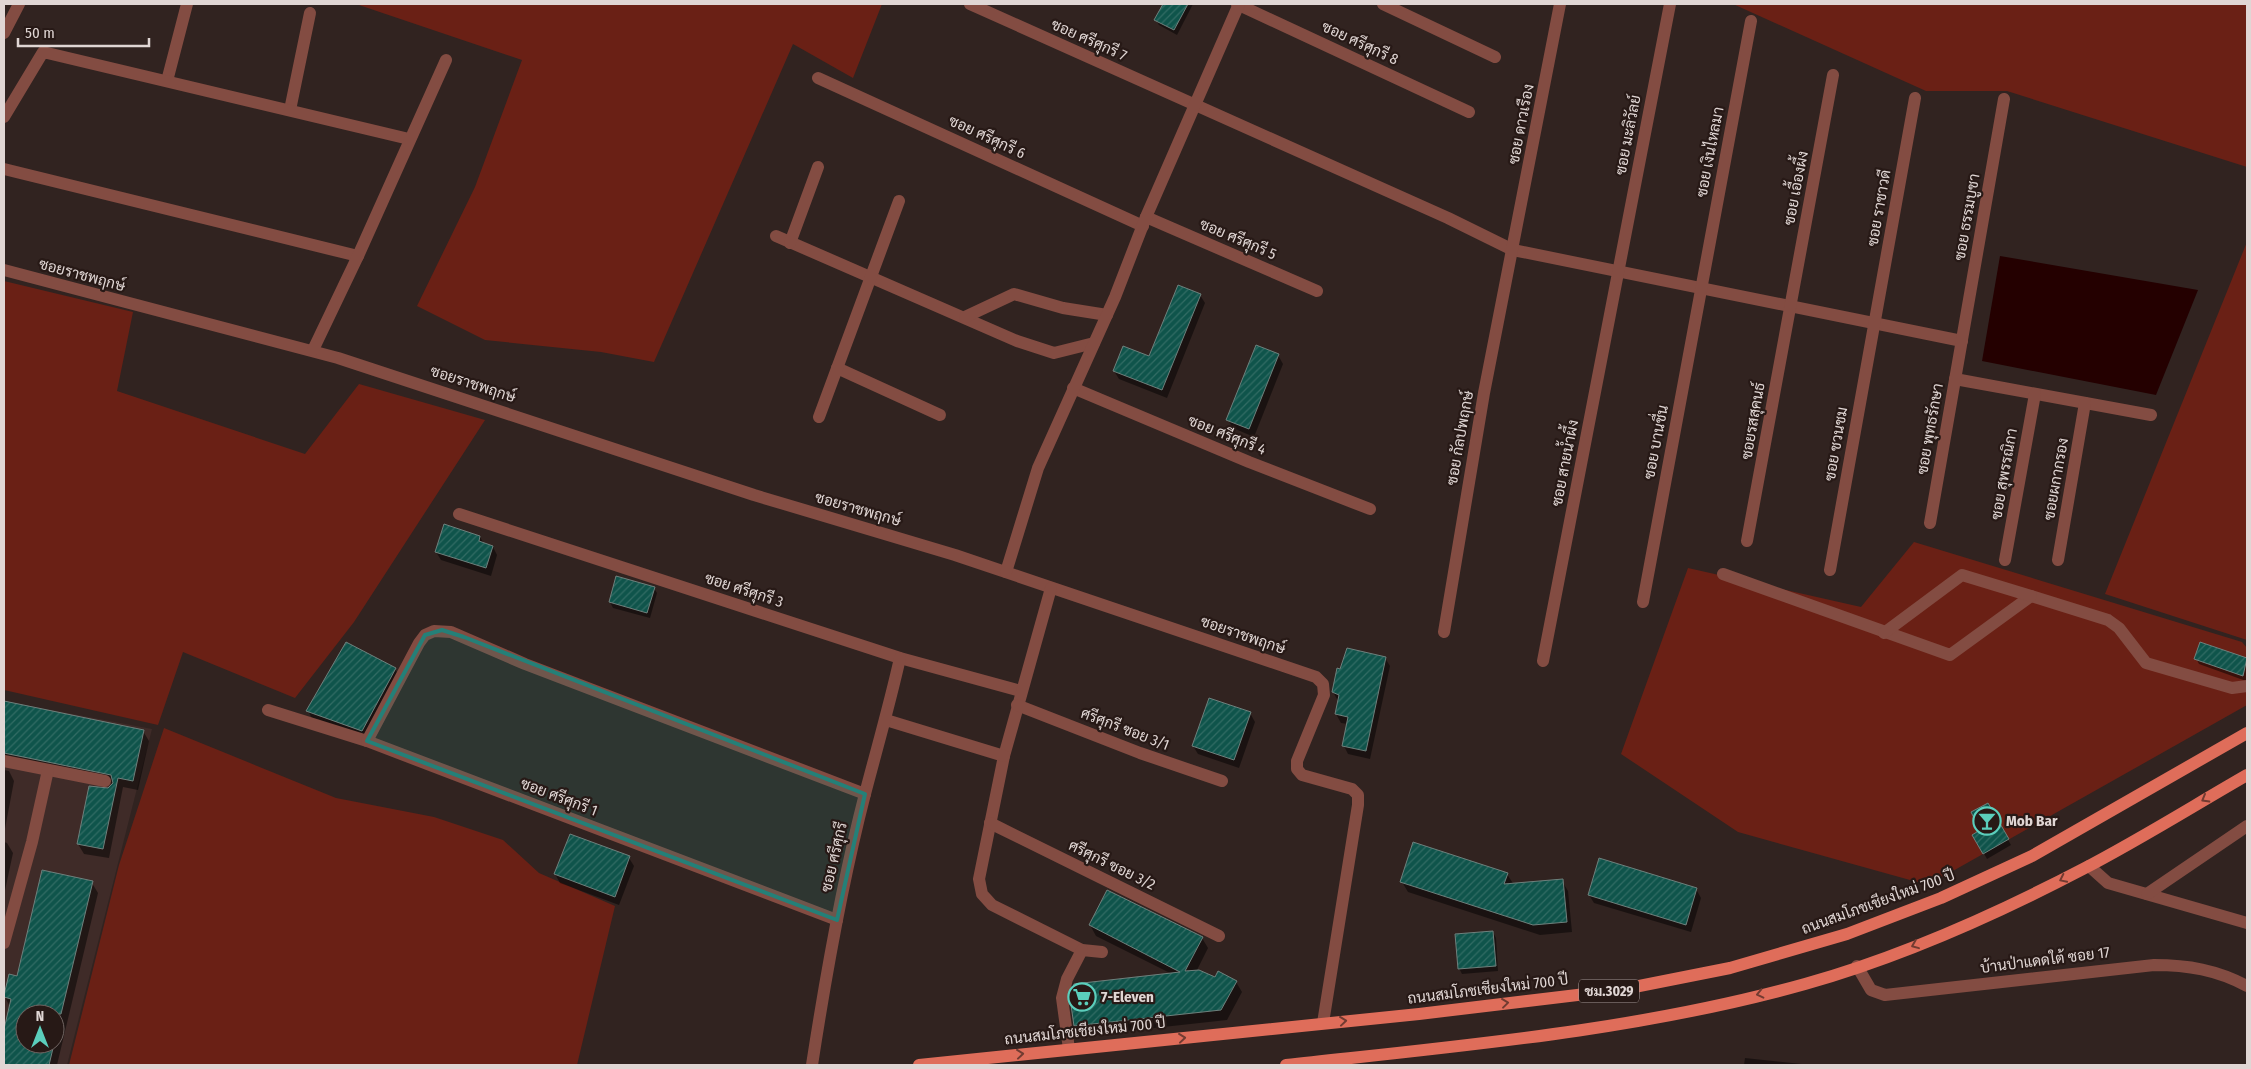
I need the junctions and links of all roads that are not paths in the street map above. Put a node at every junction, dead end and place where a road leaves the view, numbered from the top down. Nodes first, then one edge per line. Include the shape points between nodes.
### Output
1 (19, 4) edge
2 (187, 4) edge
3 (970, 4) edge
4 (1238, 4) edge
5 (1383, 4) edge
6 (1560, 4) edge
7 (1670, 4) edge
8 (310, 13) dead end
9 (1751, 21) dead end
10 (4, 33) edge
11 (1495, 58) dead end
12 (446, 60) dead end
13 (1833, 75) dead end
14 (818, 78) dead end
15 (167, 81) junction
16 (1915, 98) dead end
17 (2004, 99) dead end
18 (1194, 106) junction
19 (290, 110) junction
20 (1469, 112) dead end
21 (4, 117) edge
22 (409, 139) junction
23 (818, 167) dead end
24 (4, 169) edge
25 (899, 201) dead end
26 (1145, 222) junction
27 (776, 236) dead end
28 (790, 243) junction
29 (1513, 250) junction
30 (358, 256) junction
31 (4, 270) edge
32 (1618, 272) junction
33 (871, 277) junction
34 (1701, 288) junction
35 (1317, 291) dead end
36 (1790, 306) junction
37 (1107, 314) junction
38 (965, 317) junction
39 (1874, 323) junction
40 (1962, 341) junction
41 (1094, 343) junction
42 (313, 350) junction
43 (837, 368) junction
44 (1955, 380) junction
45 (1073, 388) junction
46 (2035, 394) junction
47 (2085, 403) junction
48 (940, 414) dead end
49 (2151, 415) dead end
50 (819, 417) dead end
51 (1370, 509) dead end
52 (459, 514) dead end
53 (1930, 523) dead end
54 (1747, 541) dead end
55 (2005, 560) dead end
56 (2058, 560) dead end
57 (1830, 570) dead end
58 (1006, 572) junction
59 (1723, 574) dead end
60 (1051, 588) junction
61 (2031, 596) junction
62 (1643, 602) dead end
63 (1444, 632) dead end
64 (1884, 633) junction
65 (900, 658) junction
66 (1543, 661) dead end
67 (2247, 686) edge
68 (1020, 691) junction
69 (1017, 705) junction
70 (268, 710) dead end
71 (886, 720) junction
72 (2247, 733) edge
73 (367, 741) junction
74 (1004, 756) junction
75 (4, 761) edge
76 (48, 770) junction
77 (2247, 775) edge
78 (1222, 781) dead end
79 (106, 782) dead end
80 (865, 794) junction
81 (990, 823) junction
82 (2247, 826) edge
83 (2089, 866) junction
84 (2146, 894) junction
85 (837, 920) junction
86 (2247, 923) edge
87 (1219, 936) dead end
88 (4, 943) edge
89 (1082, 950) junction
90 (1102, 952) dead end
91 (1857, 966) junction
92 (2247, 986) edge
93 (1323, 1023) junction
94 (1069, 1049) junction
95 (1374, 1060) edge
96 (812, 1065) edge
97 (919, 1065) edge
98 (1286, 1065) edge

1 - 10 street
2 - 15 street
3 - 18 street, ซอย ศรีศุกรี 7
4 - 18 street
4 - 20 street, ซอย ศรีศุกรี 8
5 - 11 street
6 - 29 street, ซอย ดาวเรือง
7 - 32 street, ซอย มะลิวัลย์
8 - 19 street
9 - 34 street, ซอย เงินไหลมา
12 - 22 street
13 - 36 street, ซอย เอื้องผึ้ง
14 - 26 street, ซอย ศรีศุกรี 6
15 - 19 street
15 - 21 street via 43,52
16 - 39 street, ซอย ราชาวดี
17 - 40 street, ซอย ธรรมบูชา
18 - 26 street
18 - 29 street, ซอย ศรีศุกรี 7
19 - 22 street
22 - 30 street
23 - 28 street
24 - 30 street
25 - 33 street
26 - 35 street, ซอย ศรีศุกรี 5
26 - 37 street
27 - 28 street
28 - 33 street
29 - 32 street, ซอย ศรีศุกรี 7
29 - 63 street, ซอย กัลปพฤกษ์ via 1484,393
30 - 42 street
31 - 42 street, ซอยราชพฤกษ์
32 - 34 street, ซอย ศรีศุกรี 7
32 - 66 street, ซอย สายน้ำผึ้ง
33 - 38 street
33 - 43 street
34 - 36 street, ซอย ศรีศุกรี 7
34 - 62 street, ซอย บานชื่น
36 - 39 street, ซอย ศรีศุกรี 7
36 - 54 street, ซอยรสสุคนธ์
37 - 38 street via 1063,308 1014,294
37 - 41 street
38 - 41 street via 1017,341 1054,353
39 - 40 street, ซอย ศรีศุกรี 7
39 - 57 street, ซอย ชวนชม
40 - 44 street, ซอย พุทธรักษา
41 - 45 street
42 - 58 street, ซอยราชพฤกษ์ via 754,495
43 - 48 street
43 - 50 street
44 - 46 street
44 - 53 street, ซอย พุทธรักษา
45 - 51 street, ซอย ศรีศุกรี 4
45 - 58 street via 1035,476
46 - 47 street
46 - 55 street, ซอย สุพรรณิกา
47 - 49 street
47 - 56 street, ซอยผกากรอง
52 - 65 street, ซอย ศรีศุกรี 3
58 - 60 street, ซอยราชพฤกษ์
59 - 64 street
60 - 68 street
60 - 93 street, ซอยราชพฤกษ์ via 1320,680 1323,684 1324,695 1297,769 1302,775 1352,789 1358,795 1358,806
61 - 64 street via 1962,575
61 - 64 street via 1950,655
61 - 67 street via 2108,620 2119,628 2146,663 2232,688
65 - 68 street, ซอย ศรีศุกรี 3
65 - 71 street, ซอย ศรีศุกรี
68 - 69 street
69 - 74 street
69 - 78 street, ศรีศุกรี ซอย 3/1
70 - 73 street, ซอย ศรีศุกรี 1
71 - 74 street
71 - 80 street, ซอย ศรีศุกรี
93 -> 72 main road, ถนนสมโภชเชียงใหม่ 700 ปี / ชม.3029 via 1619,990 1730,968 1847,934 1941,898 2032,856
73 - 80 street via 419,643 425,635 442,630
73 - 85 street, ซอย ศรีศุกรี 1
74 - 81 street
75 - 76 street
76 - 79 street
76 - 88 street
77 -> 83 main road, ชม.3029
80 - 85 street, ซอย ศรีศุกรี
81 - 87 street, ศรีศุกรี ซอย 3/2
81 - 89 street via 979,878 982,894 992,906
82 - 84 street
83 - 84 street via 2108,883
83 -> 91 main road, ชม.3029 via 1977,920
84 - 86 street
85 - 96 street, ซอย ศรีศุกรี
89 - 90 street
89 - 94 street via 1067,979 1062,998
91 - 92 street, บ้านป่าแดดใต้ ซอย 17 via 1871,990 1885,995 2154,965 2184,965 2211,971
91 -> 95 main road, ชม.3029 via 1805,984 1677,1014
94 -> 93 main road, ถนนสมโภชเชียงใหม่ 700 ปี / ชม.3029
97 -> 94 main road, ถนนสมโภชเชียงใหม่ 700 ปี / ชม.3029
95 - 98 main road, ชม.3029

